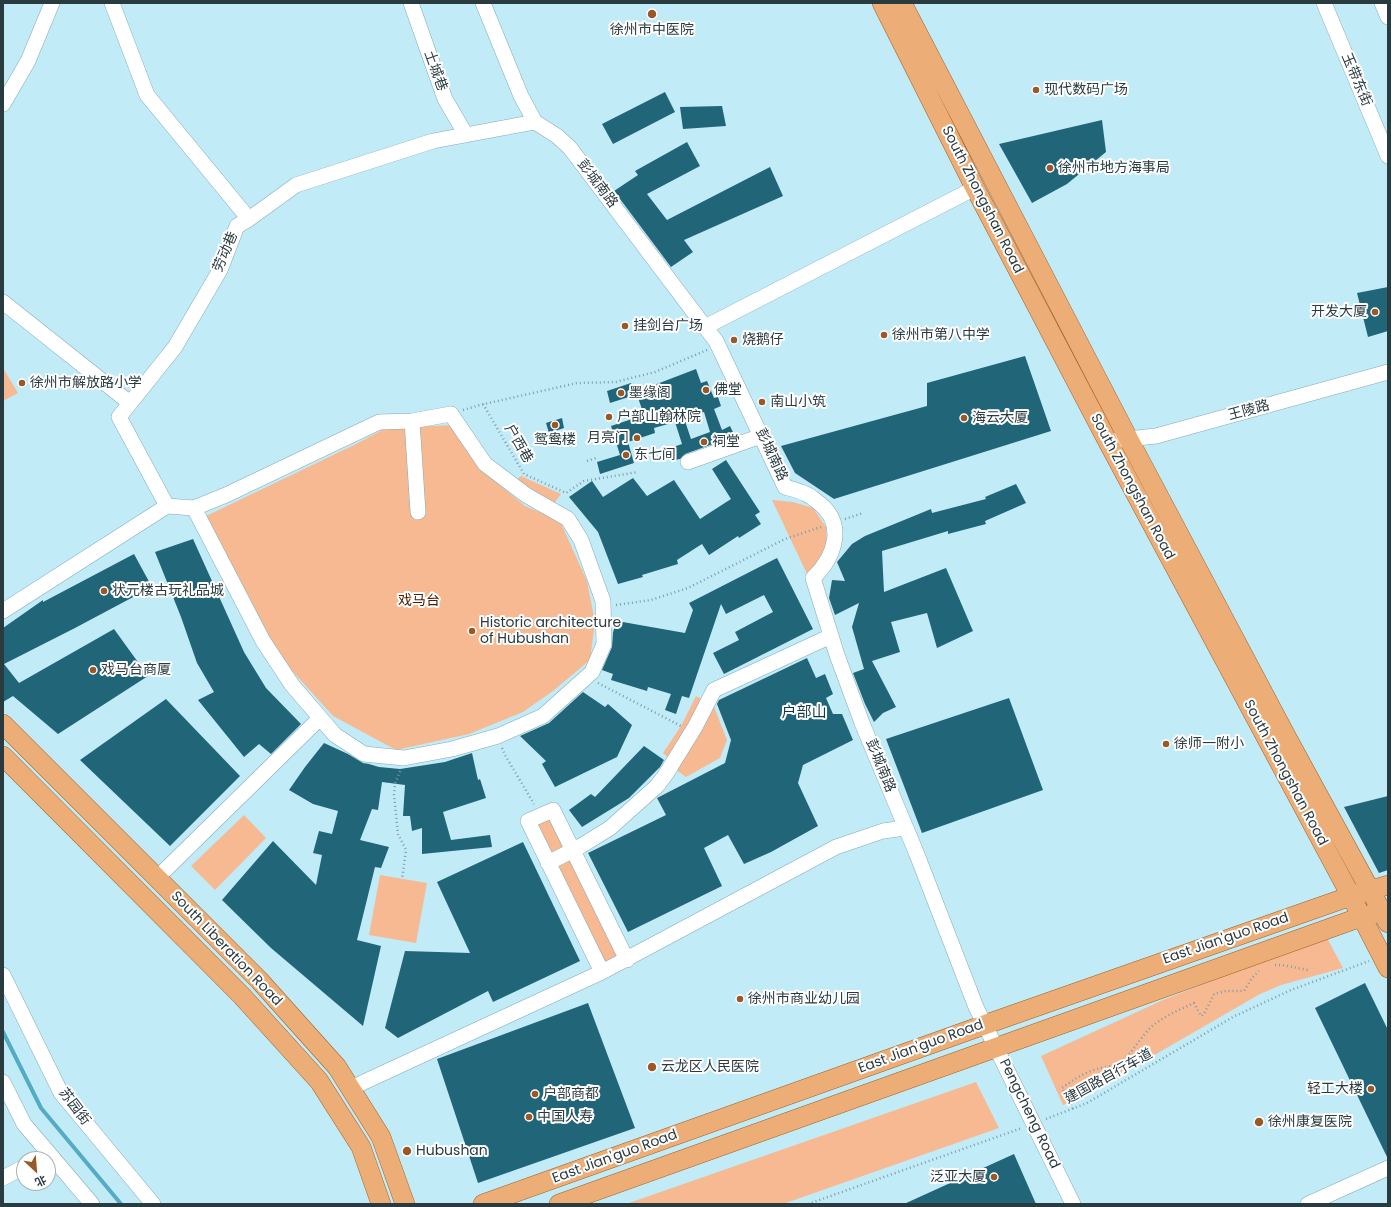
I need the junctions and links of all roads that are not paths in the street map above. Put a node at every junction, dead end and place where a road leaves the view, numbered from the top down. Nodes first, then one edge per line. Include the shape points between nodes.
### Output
1 (52, 3) edge
2 (112, 3) edge
3 (411, 3) edge
4 (483, 3) edge
5 (882, 3) edge
6 (902, 3) edge
7 (1324, 3) edge
8 (1382, 3) edge
9 (1388, 18) edge
10 (3, 104) edge
11 (535, 122) junction
12 (466, 135) junction
13 (1388, 156) edge
14 (975, 188) junction
15 (249, 220) junction
16 (3, 302) edge
17 (704, 327) junction
18 (1388, 372) edge
19 (130, 403) junction
20 (412, 421) junction
21 (761, 436) junction
22 (1128, 438) junction
23 (1108, 442) junction
24 (688, 462) dead end
25 (167, 506) junction
26 (194, 508) junction
27 (418, 512) dead end
28 (3, 611) edge
29 (831, 636) junction
30 (320, 718) junction
31 (3, 724) edge
32 (3, 756) edge
33 (905, 828) junction
34 (573, 851) junction
35 (548, 863) junction
36 (157, 878) junction
37 (1367, 891) edge
38 (1378, 915) edge
39 (627, 960) junction
40 (1385, 962) edge
41 (602, 972) junction
42 (3, 975) edge
43 (984, 1024) junction
44 (996, 1047) junction
45 (3, 1082) edge
46 (351, 1088) junction
47 (40, 1151) edge
48 (1388, 1168) edge
49 (56, 1169) edge
50 (16, 1171) edge
51 (3, 1178) edge
52 (92, 1204) edge
53 (153, 1204) edge
54 (381, 1204) edge
55 (405, 1204) edge
56 (483, 1204) edge
57 (559, 1204) edge
58 (1073, 1204) edge
59 (1308, 1204) edge

1 - 10 street via 28,61
2 - 15 street via 147,95
3 - 12 street, 土城巷 via 445,99
4 - 11 street, 彭城南路 via 520,96
5 - 14 main road, South Zhongshan Road
6 - 22 main road, South Zhongshan Road
7 - 13 street, 玉带东街
8 - 9 street
11 - 12 street, 劳动巷
11 - 17 street, 彭城南路 via 570,148
12 - 15 street, 劳动巷 via 433,141 296,185
14 - 17 street
14 - 23 main road, South Zhongshan Road
15 - 19 street, 劳动巷 via 237,226 220,270 175,347
16 - 19 street
17 - 21 street, 彭城南路 via 717,343
18 - 22 street, 王陵路 via 1156,436
19 - 25 street, 劳动巷 via 119,417
20 - 26 street via 380,422
20 - 27 street
20 - 30 street via 451,414 485,464 526,495 568,519 581,540 603,601 604,644 592,672 544,716 498,736 452,749 404,758 364,754 335,735
21 - 24 street
21 - 29 street, 彭城南路 via 785,487 807,494 826,508 833,519 836,534 831,555 822,570 813,578
22 - 23 street, 王陵路
22 - 37 main road, South Zhongshan Road
23 - 37 main road, South Zhongshan Road
25 - 26 street
25 - 28 street
26 - 30 street via 263,641 292,685
29 - 33 street, 彭城南路 via 860,717
29 - 34 street via 714,690 695,727 657,786 610,828
30 - 36 street
31 - 36 main road, South Liberation Road
32 - 54 main road, South Liberation Road via 242,996 319,1081 361,1147
33 - 39 street via 883,831 836,847
33 - 43 street, 彭城南路
34 - 35 street
34 - 35 street via 553,810 528,821
34 - 39 street
35 - 41 street
36 - 46 main road, South Liberation Road via 259,980 337,1067
37 - 38 main road, South Zhongshan Road
37 - 43 main road, East Jian'guo Road
38 - 40 main road, South Zhongshan Road
38 - 44 main road, East Jian'guo Road
39 - 41 street
41 - 46 street
42 - 53 street, 苏园街 via 61,1093
43 - 44 street, Pengcheng Road
43 - 56 main road, East Jian'guo Road
44 - 57 main road, East Jian'guo Road
44 - 58 street, Pengcheng Road
45 - 47 street
46 - 55 main road, South Liberation Road via 381,1137
48 - 59 street
49 - 52 street
50 - 51 street

